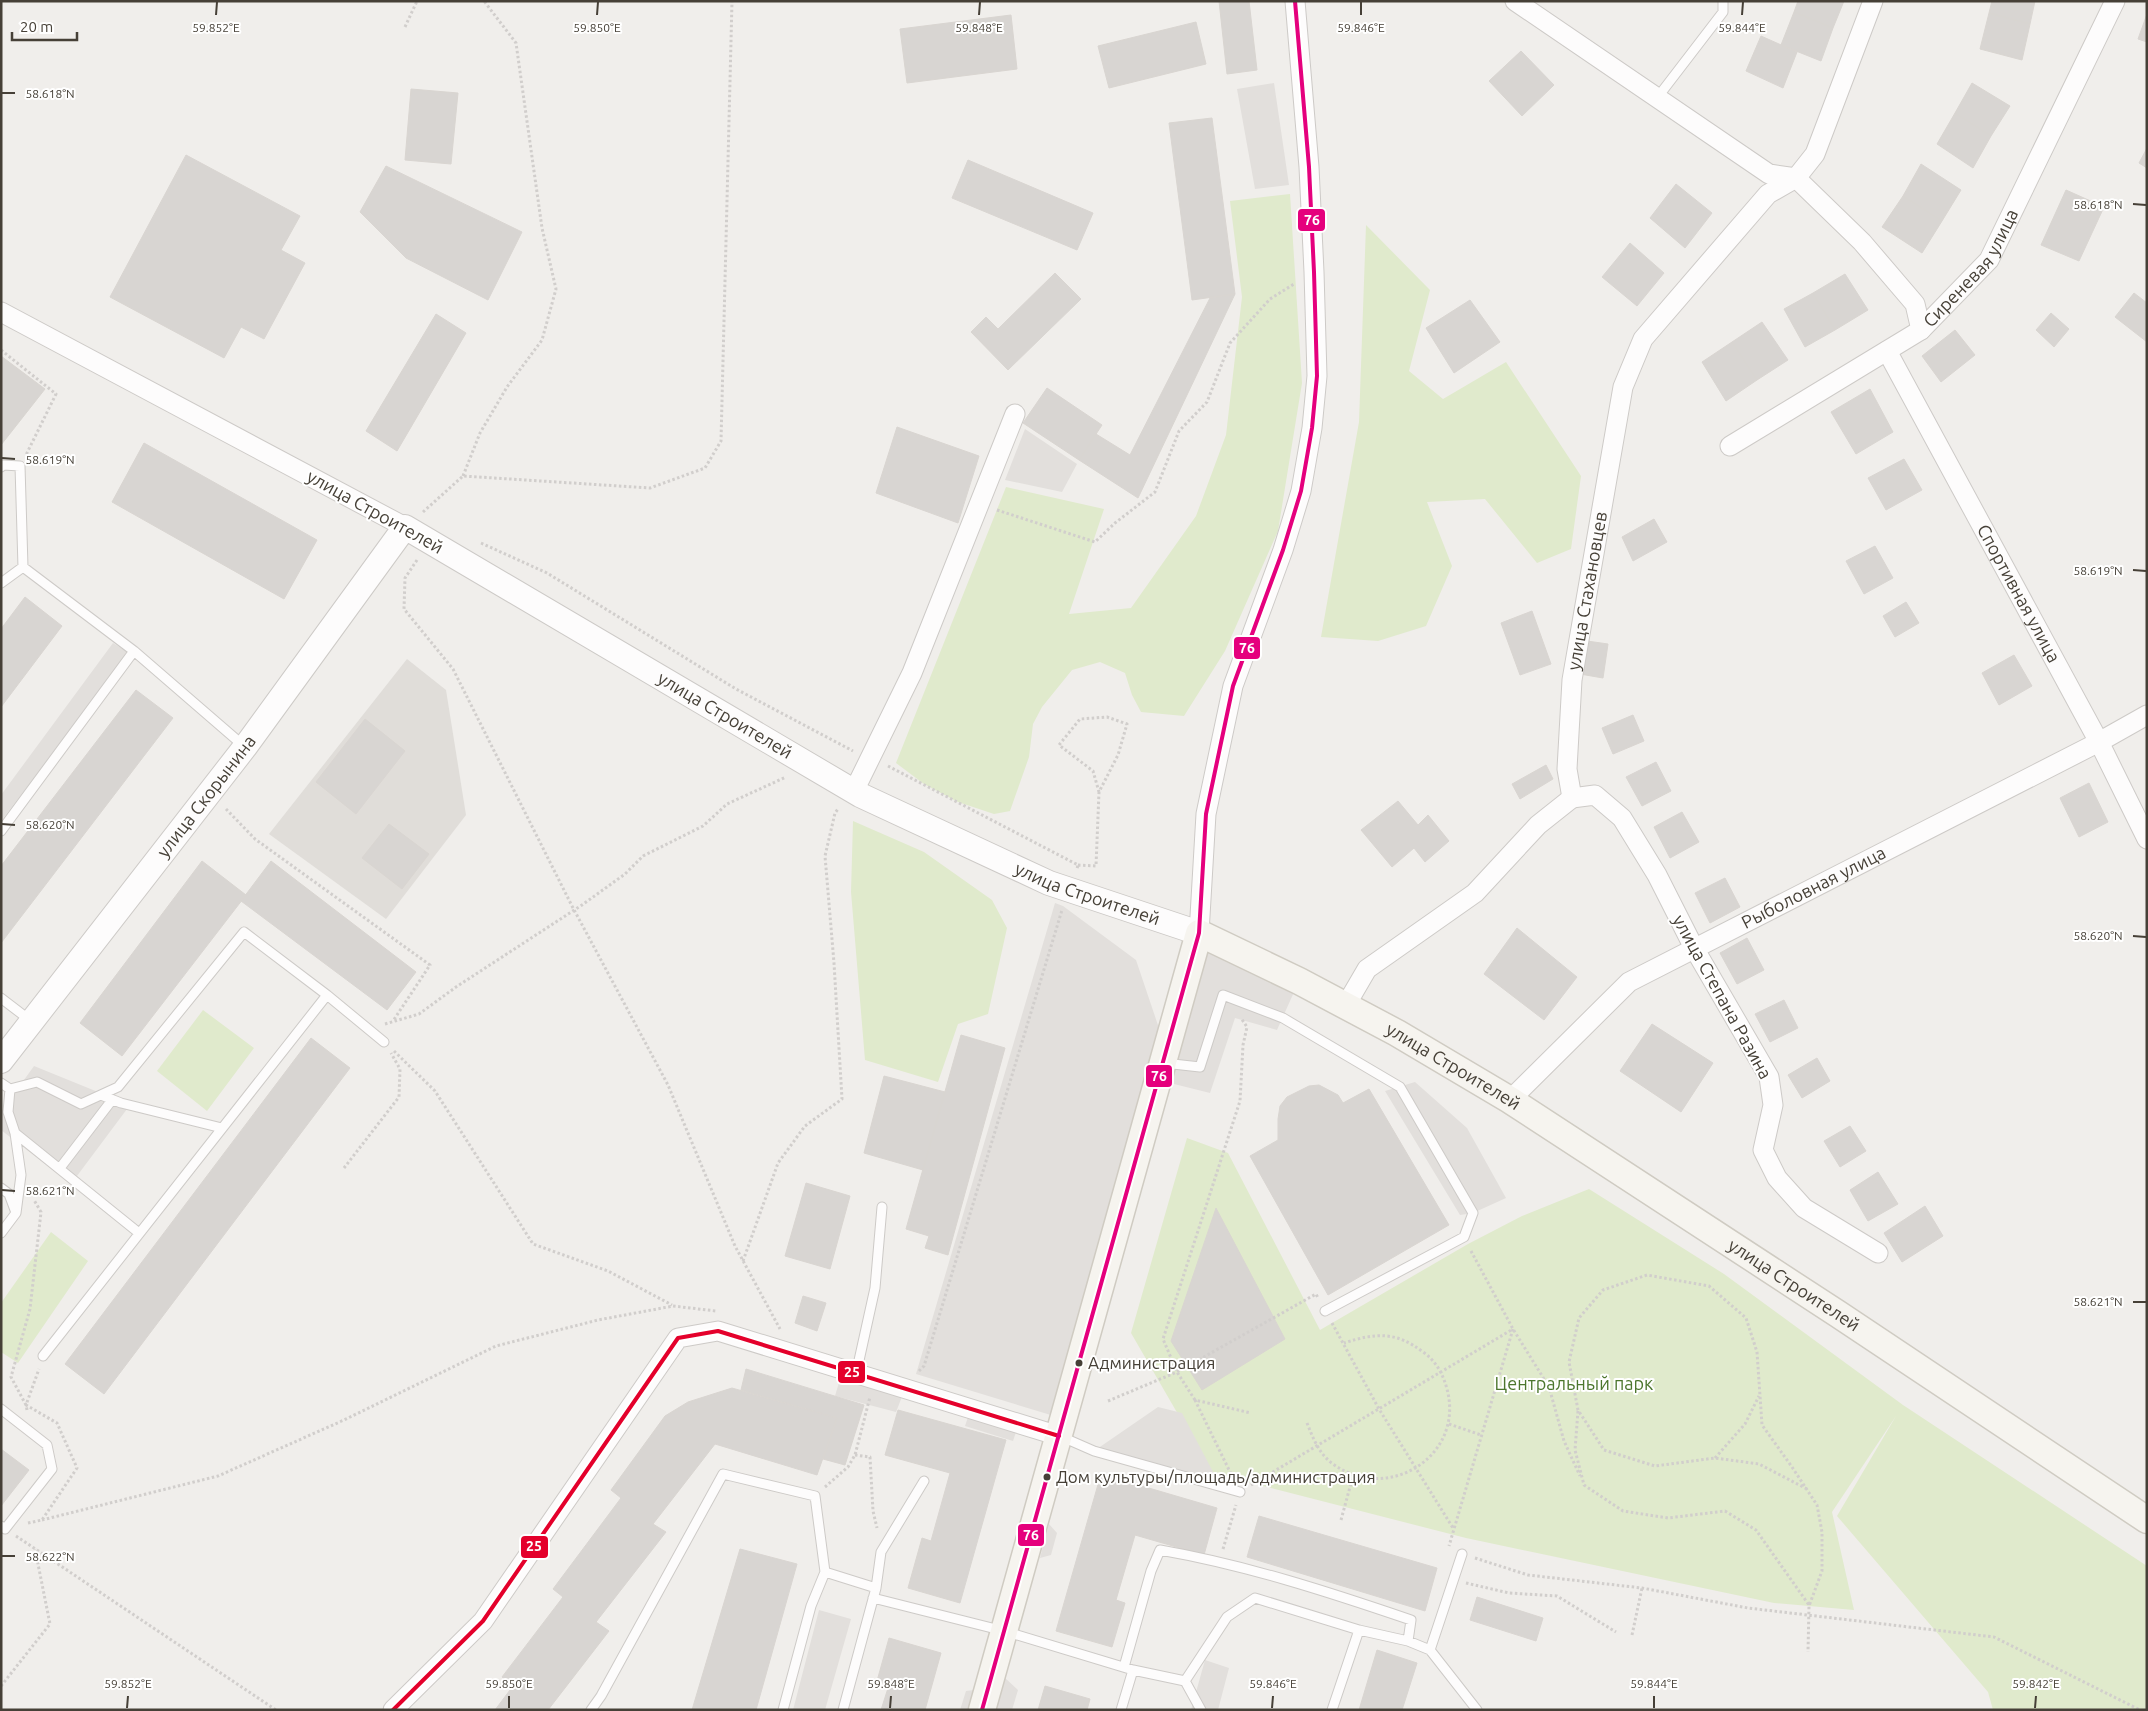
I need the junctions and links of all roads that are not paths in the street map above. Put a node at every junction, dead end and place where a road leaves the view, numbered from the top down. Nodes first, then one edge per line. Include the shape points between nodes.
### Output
1 (1295, 1) edge
2 (1515, 1) edge
3 (1723, 1) edge
4 (1873, 1) edge
5 (2115, 1) edge
6 (1657, 98) junction
7 (1796, 178) junction
8 (1, 312) edge
9 (1921, 330) junction
10 (1887, 350) junction
11 (1014, 414) dead end
12 (1730, 446) dead end
13 (1, 467) edge
14 (405, 527) junction
15 (23, 568) junction
16 (1, 584) edge
17 (134, 651) junction
18 (2147, 715) edge
19 (2099, 742) junction
20 (245, 747) junction
21 (854, 791) junction
22 (1572, 798) junction
23 (1, 831) edge
24 (2147, 839) edge
25 (1199, 933) junction
26 (1694, 948) junction
27 (327, 995) junction
28 (1, 998) edge
29 (1346, 1006) junction
30 (31, 1022) junction
31 (384, 1042) road end
32 (1, 1061) edge
33 (1163, 1062) junction
34 (1, 1083) edge
35 (10, 1090) junction
36 (101, 1095) junction
37 (112, 1100) junction
38 (1510, 1100) junction
39 (222, 1128) junction
40 (15, 1133) junction
41 (60, 1168) junction
42 (1, 1188) edge
43 (882, 1207) dead end
44 (16, 1213) junction
45 (1, 1233) edge
46 (139, 1234) junction
47 (1878, 1252) dead end
48 (1326, 1311) road end
49 (43, 1356) road end
50 (856, 1374) junction
51 (1, 1409) edge
52 (1059, 1436) junction
53 (924, 1481) dead end
54 (1240, 1492) road end
55 (2147, 1520) edge
56 (3, 1527) edge
57 (1462, 1554) road end
58 (825, 1572) junction
59 (876, 1588) junction
60 (873, 1598) junction
61 (1359, 1630) junction
62 (1004, 1631) junction
63 (1408, 1641) junction
64 (1430, 1650) junction
65 (1124, 1667) junction
66 (1133, 1670) junction
67 (1185, 1681) junction
68 (393, 1710) edge
69 (590, 1710) edge
70 (783, 1710) edge
71 (843, 1710) edge
72 (982, 1710) edge
73 (1121, 1710) edge
74 (1201, 1710) edge
75 (1332, 1710) edge
76 (1477, 1710) edge

1 - 25 street via 1314,272 1317,376 1312,428 1301,491 1286,541 1233,686 1206,814
2 - 6 street
3 - 6 lane via 1724,12
4 - 7 street via 1815,154
5 - 9 street, Сиреневая улица via 1989,260
6 - 7 street via 1769,174
7 - 9 street via 1862,242 1915,304
7 - 22 street, улица Стахановцев via 1768,194 1643,339 1624,387 1572,680 1567,769
8 - 14 street, улица Строителей
9 - 10 street, Сиреневая улица
10 - 12 street, Сиреневая улица
10 - 19 street, Спортивная улица
11 - 21 street via 912,673
13 - 15 lane via 20,466
14 - 20 street, улица Скорынина
14 - 21 street, улица Строителей
15 - 16 lane
15 - 17 lane
17 - 20 lane
17 - 23 lane
18 - 19 street, Рыболовная улица
19 - 24 street, Спортивная улица
19 - 26 street, Рыболовная улица
20 - 30 street, улица Скорынина
21 - 25 street, улица Строителей via 1049,883
22 - 26 street, улица Степана Разина via 1595,795 1622,818 1657,875
22 - 29 street via 1538,825 1475,893 1367,968
25 - 29 main road, улица Строителей
25 - 33 main road
26 - 38 street, Рыболовная улица via 1629,982
26 - 47 street, улица Степана Разина via 1769,1077 1773,1105 1763,1150 1777,1178 1804,1208
27 - 31 lane
27 - 36 lane via 244,932 118,1088
27 - 39 lane
28 - 30 lane
29 - 38 main road, улица Строителей
30 - 32 street, улица Скорынина
33 - 48 lane via 1200,1067 1223,995 1283,1018 1400,1087 1473,1213 1464,1237
33 - 52 main road
34 - 35 lane
35 - 36 lane via 37,1082 81,1104
35 - 40 lane via 8,1112
36 - 37 lane
37 - 39 lane
37 - 41 lane
38 - 55 main road, улица Строителей
39 - 46 lane
40 - 41 lane
40 - 44 lane via 20,1175
41 - 46 lane
42 - 44 lane via 9,1194
43 - 50 lane via 875,1288
44 - 45 lane
46 - 49 lane
50 - 52 street
50 - 68 street via 718,1331 678,1338 483,1620
51 - 56 lane via 47,1445 52,1469
52 - 54 lane via 1094,1451
52 - 62 main road
53 - 59 lane via 881,1552
57 - 64 lane
58 - 59 lane
58 - 69 lane via 815,1496 723,1474 601,1696
58 - 70 lane via 811,1606
59 - 60 lane
60 - 62 lane
60 - 71 lane
61 - 63 lane
61 - 67 lane via 1255,1598 1227,1617
61 - 75 lane
62 - 65 lane
62 - 72 main road
63 - 64 lane
63 - 65 lane via 1411,1620 1219,1562 1160,1550
64 - 76 lane
65 - 66 lane
66 - 67 lane
66 - 73 lane
67 - 74 lane

